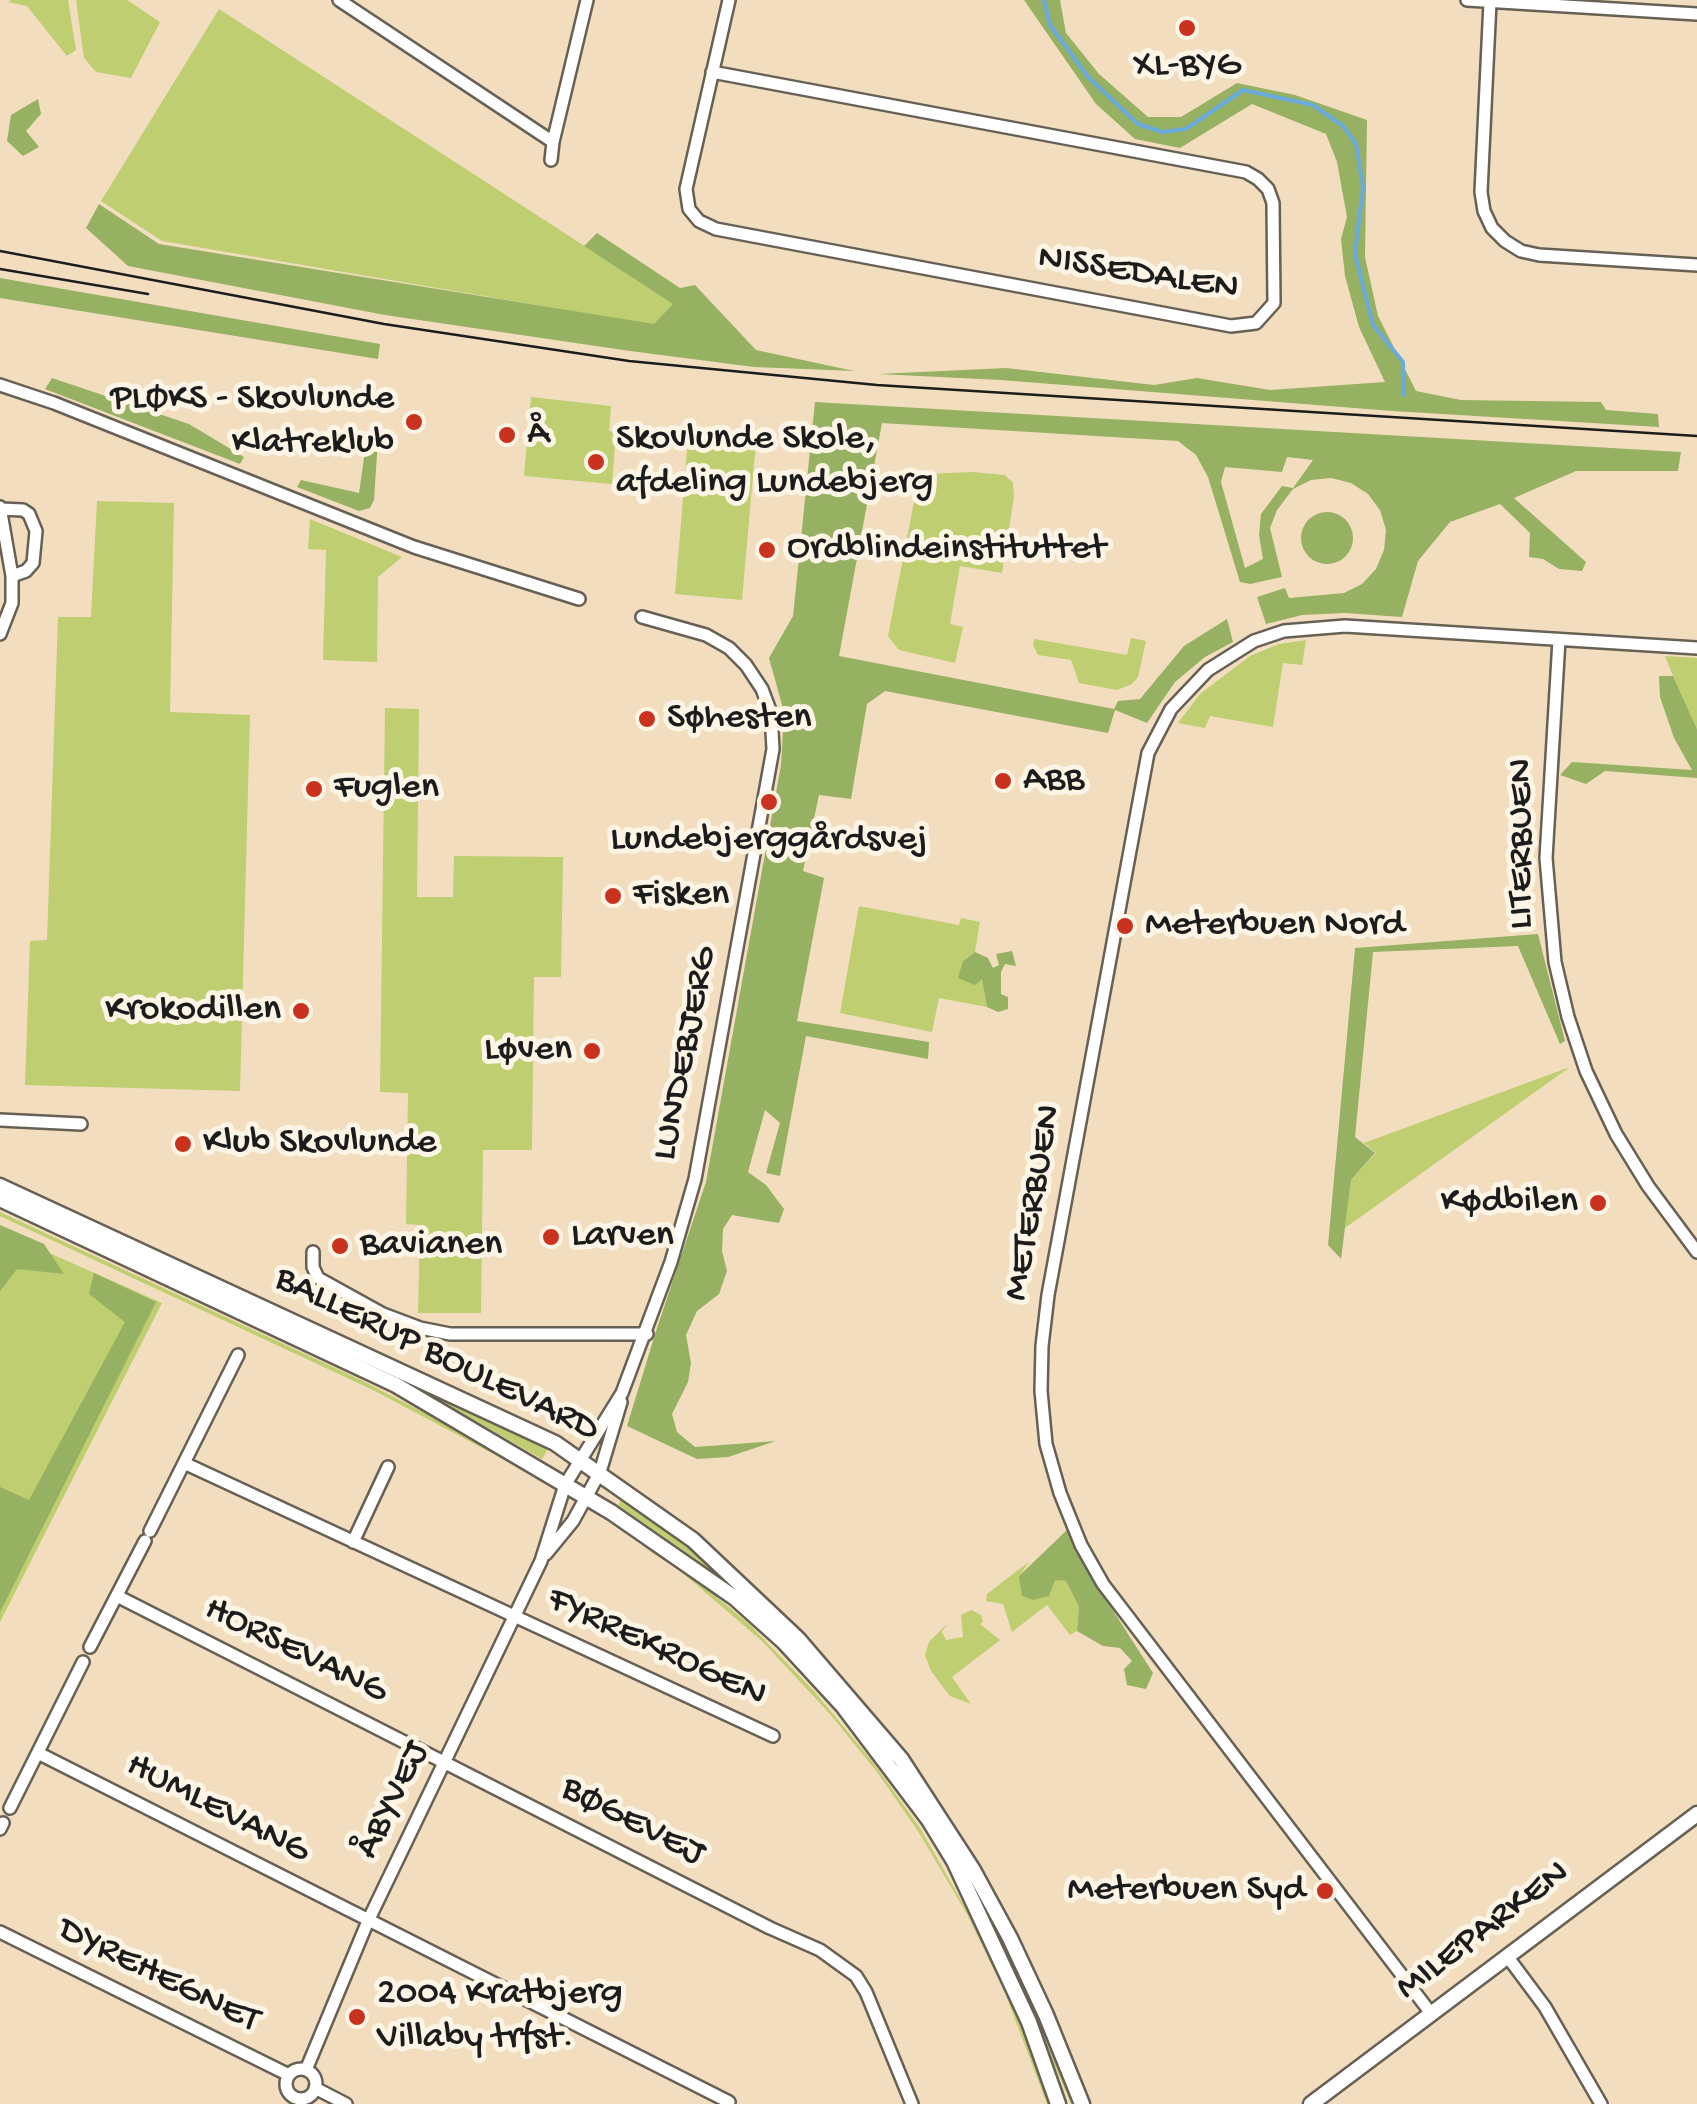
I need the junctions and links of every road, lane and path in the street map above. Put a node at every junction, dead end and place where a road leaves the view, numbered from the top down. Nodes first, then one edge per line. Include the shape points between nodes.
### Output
1 (339, 0) edge
2 (586, 0) edge
3 (729, 0) edge
4 (1468, 0) edge
5 (1490, 2) edge
6 (1547, 2) edge
7 (1697, 14) edge
8 (712, 72) junction
9 (552, 142) junction
10 (552, 160) dead end
11 (1697, 265) edge
12 (0, 385) edge
13 (0, 508) edge
14 (12, 576) junction
15 (579, 599) dead end
16 (642, 617) dead end
17 (0, 634) edge
18 (1559, 640) junction
19 (1697, 648) edge
20 (0, 1120) edge
21 (81, 1124) dead end
22 (0, 1186) edge
23 (0, 1199) edge
24 (313, 1252) dead end
25 (1697, 1252) edge
26 (647, 1334) junction
27 (238, 1355) dead end
28 (622, 1393) junction
29 (581, 1458) junction
30 (184, 1463) junction
31 (388, 1467) dead end
32 (600, 1472) junction
33 (565, 1485) junction
34 (587, 1498) junction
35 (353, 1542) junction
36 (542, 1561) junction
37 (116, 1596) junction
38 (515, 1617) junction
39 (90, 1646) dead end
40 (83, 1662) dead end
41 (773, 1736) dead end
42 (38, 1753) junction
43 (447, 1762) junction
44 (10, 1808) dead end
45 (1697, 1814) edge
46 (368, 1921) junction
47 (0, 1932) edge
48 (1507, 1956) junction
49 (1430, 2012) junction
50 (306, 2070) junction
51 (289, 2075) junction
52 (315, 2088) junction
53 (293, 2101) edge
54 (728, 2102) edge
55 (346, 2104) edge
56 (912, 2104) edge
57 (1058, 2104) edge
58 (1082, 2104) edge
59 (1311, 2104) edge
60 (1602, 2104) edge

1 - 9 street
2 - 9 street
3 - 8 street, NISSEDALEN
4 - 5 street
5 - 6 street
5 - 11 street via 1481,192 1492,228 1521,251 1539,255
6 - 7 street
8 - 8 street, NISSEDALEN via 686,190 698,221 1232,326 1256,323 1274,303 1273,203 1258,178 1246,172
9 - 10 street
12 - 15 street via 414,547
13 - 14 street
13 - 14 street via 23,510 36,532 33,563
14 - 17 street via 12,604
16 - 26 street, LUNDEBJERG via 706,635 746,665 771,712 773,750 695,1179
18 - 19 street, METERBUEN
18 - 25 street, LITERBUEN via 1546,858 1555,962 1586,1070 1616,1134
18 - 49 street, METERBUEN via 1314,626 1230,654 1171,709 1148,753 1042,1346 1046,1444 1060,1494 1104,1584
20 - 21 street
22 - 29 street, BALLERUP BOULEVARD via 472,1401
23 - 33 street, BALLERUP BOULEVARD via 349,1361
24 - 26 street via 318,1278 420,1328 450,1334
26 - 28 street, LUNDEBJERG
27 - 30 street
28 - 29 street, LUNDEBJERG
28 - 32 street, LUNDEBJERG
29 - 32 street, BALLERUP BOULEVARD
29 - 33 street, LUNDEBJERG
30 - 35 street, FYRREKROGEN
30 - 37 street
31 - 35 street
32 - 34 street, LUNDEBJERG
32 - 58 street, BALLERUP BOULEVARD via 694,1540 752,1594 902,1759 1010,1938
33 - 34 street, BALLERUP BOULEVARD
33 - 36 street, ÅBYVEJ
34 - 36 street, ÅBYVEJ
34 - 57 street, BALLERUP BOULEVARD via 736,1598 784,1642 891,1766 954,1861 1029,2022
35 - 38 street, FYRREKROGEN
36 - 38 street, ÅBYVEJ
37 - 39 street
37 - 43 street, HORSEVANG
38 - 41 street, FYRREKROGEN
38 - 43 street, ÅBYVEJ
40 - 42 street
42 - 44 street
42 - 46 street, HUMLEVANG
43 - 46 street, ÅBYVEJ
43 - 56 street, BØGEVEJ via 820,1950 856,1976
45 - 48 street, MILEPARKEN
46 - 50 street, ÅBYVEJ
46 - 54 street, HUMLEVANG
47 - 51 street, DYREHEGNET
48 - 49 street, MILEPARKEN
48 - 60 street via 1546,2007
49 - 59 street, MILEPARKEN
50 - 51 street
50 - 52 street
51 - 53 street
52 - 53 street
52 - 55 street

